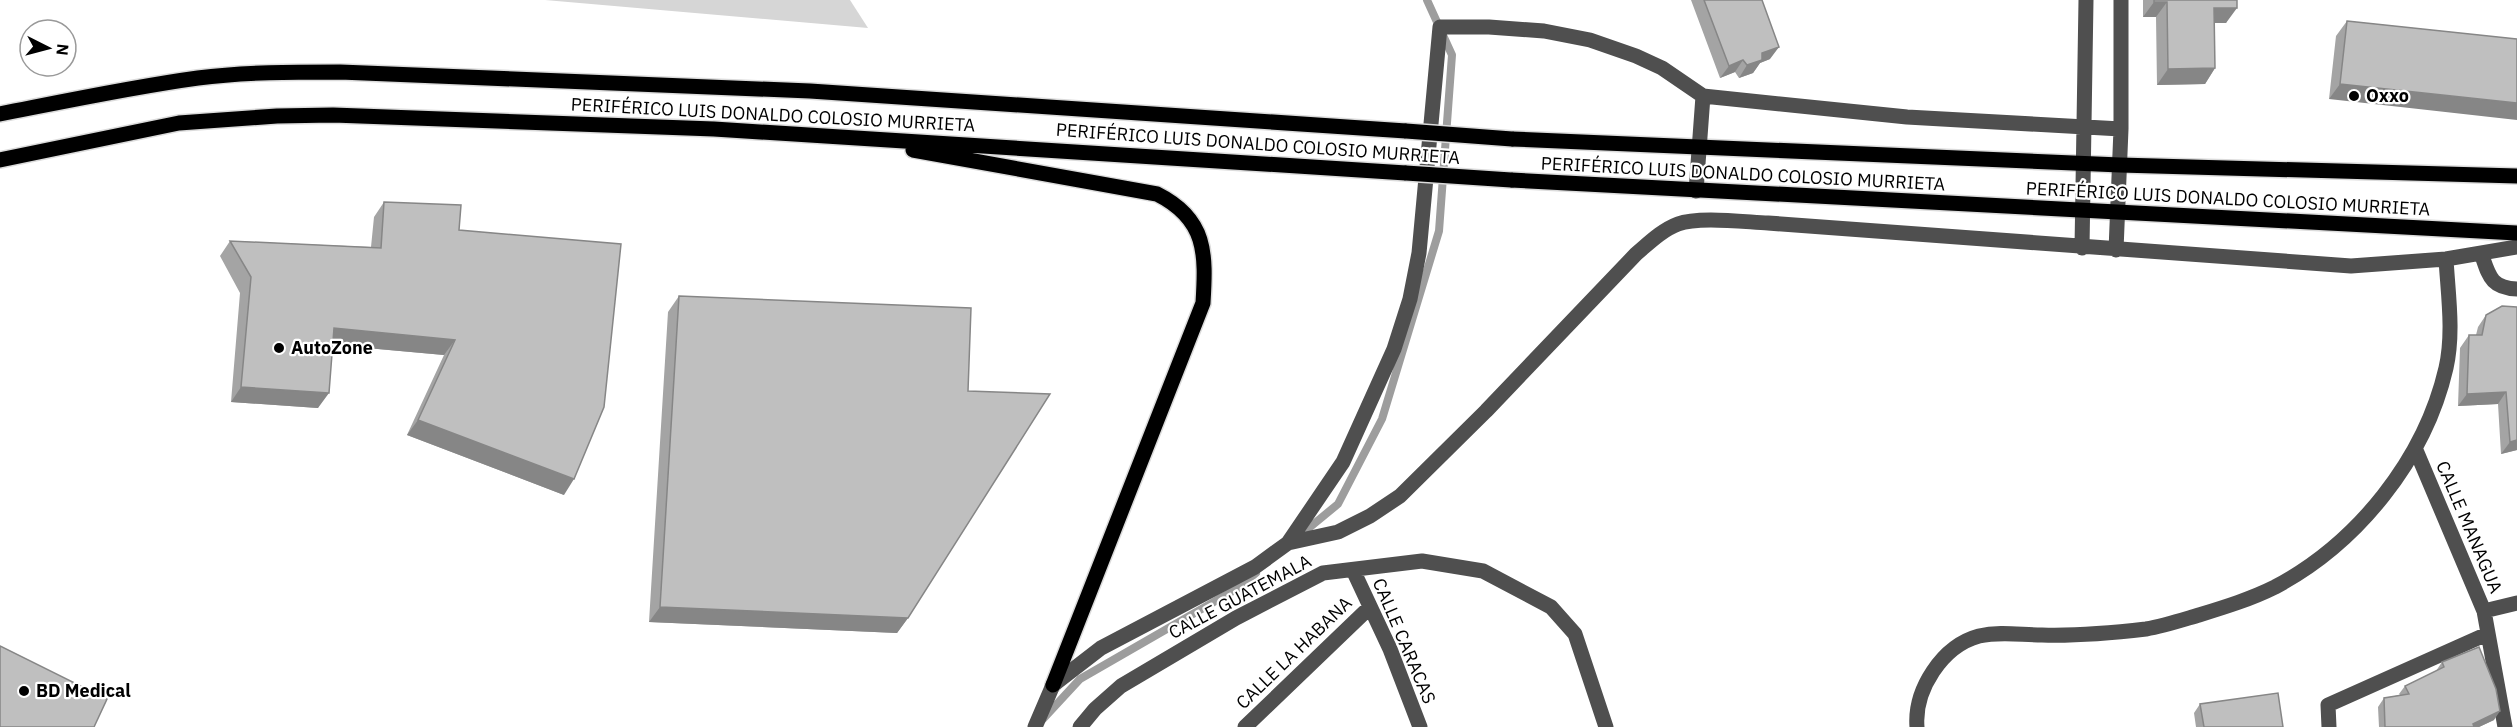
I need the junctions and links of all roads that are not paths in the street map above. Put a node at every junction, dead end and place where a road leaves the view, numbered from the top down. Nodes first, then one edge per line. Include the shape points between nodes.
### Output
1 (2086, 0) edge
2 (2121, 0) edge
3 (1702, 96) junction
4 (0, 114) edge
5 (2084, 128) junction
6 (2121, 129) junction
7 (842, 137) junction
8 (1699, 147) junction
9 (0, 160) edge
10 (2084, 163) junction
11 (2120, 165) junction
12 (2517, 176) edge
13 (1696, 191) junction
14 (2082, 212) junction
15 (2118, 214) junction
16 (2517, 233) edge
17 (2517, 247) edge
18 (2082, 248) junction
19 (2116, 250) junction
20 (2481, 253) junction
21 (2446, 259) junction
22 (2517, 289) edge
23 (2415, 448) junction
24 (1288, 543) junction
25 (1353, 570) junction
26 (2517, 603) edge
27 (1370, 607) junction
28 (2484, 611) junction
29 (2487, 634) junction
30 (1053, 685) junction
31 (1035, 727) edge
32 (1080, 727) edge
33 (1245, 727) edge
34 (1419, 727) edge
35 (1606, 727) edge
36 (1917, 727) edge
37 (2329, 727) edge
38 (2505, 727) edge

1 - 5 street
2 - 6 street
3 - 5 street via 1908,117
3 - 8 street
3 - 24 street via 1662,68 1590,40 1544,31 1440,27 1419,253 1410,299 1394,349 1343,462
4 - 8 main road, PERIFÉRICO LUIS DONALDO COLOSIO MURRIETA, bridge via 199,78 340,72 810,91 1512,139
5 - 6 street
5 - 10 street
6 - 11 street
7 - 9 main road, PERIFÉRICO LUIS DONALDO COLOSIO MURRIETA via 333,114 179,123
7 - 13 main road, PERIFÉRICO LUIS DONALDO COLOSIO MURRIETA, bridge
7 - 30 main road via 1157,194 1180,209 1195,227 1204,248 1203,303
8 - 10 main road, PERIFÉRICO LUIS DONALDO COLOSIO MURRIETA
8 - 13 street
10 - 11 main road, PERIFÉRICO LUIS DONALDO COLOSIO MURRIETA
10 - 14 street
11 - 12 main road, PERIFÉRICO LUIS DONALDO COLOSIO MURRIETA
11 - 15 street
13 - 14 main road, PERIFÉRICO LUIS DONALDO COLOSIO MURRIETA
14 - 15 main road, PERIFÉRICO LUIS DONALDO COLOSIO MURRIETA
14 - 18 street
15 - 16 main road, PERIFÉRICO LUIS DONALDO COLOSIO MURRIETA
15 - 19 street
17 - 20 street
18 - 19 street
18 - 24 street via 1768,223 1680,223 1636,254 1400,496 1338,532
19 - 21 street via 2351,266
20 - 21 street
20 - 22 street via 2491,279 2498,285
21 - 23 street via 2450,315 2446,366 2429,420
23 - 28 street, CALLE MANAGUA
23 - 36 street via 2390,487 2355,528 2312,564 2275,587 2234,605 2149,628 2095,634 1998,633 1977,637 1944,658 1930,675 1920,694
24 - 30 street via 1255,567 1101,648
25 - 27 street, CALLE CARACAS
25 - 32 street, CALLE GUATEMALA via 1323,573 1236,618 1121,686
25 - 35 street, CALLE GUATEMALA via 1422,561 1483,571 1551,607 1575,634
26 - 28 street
27 - 33 street, CALLE LA HABANA
27 - 34 street, CALLE CARACAS
28 - 29 street, CALLE MANAGUA
29 - 37 street via 2328,705
29 - 38 street, CALLE MANAGUA
30 - 31 street

